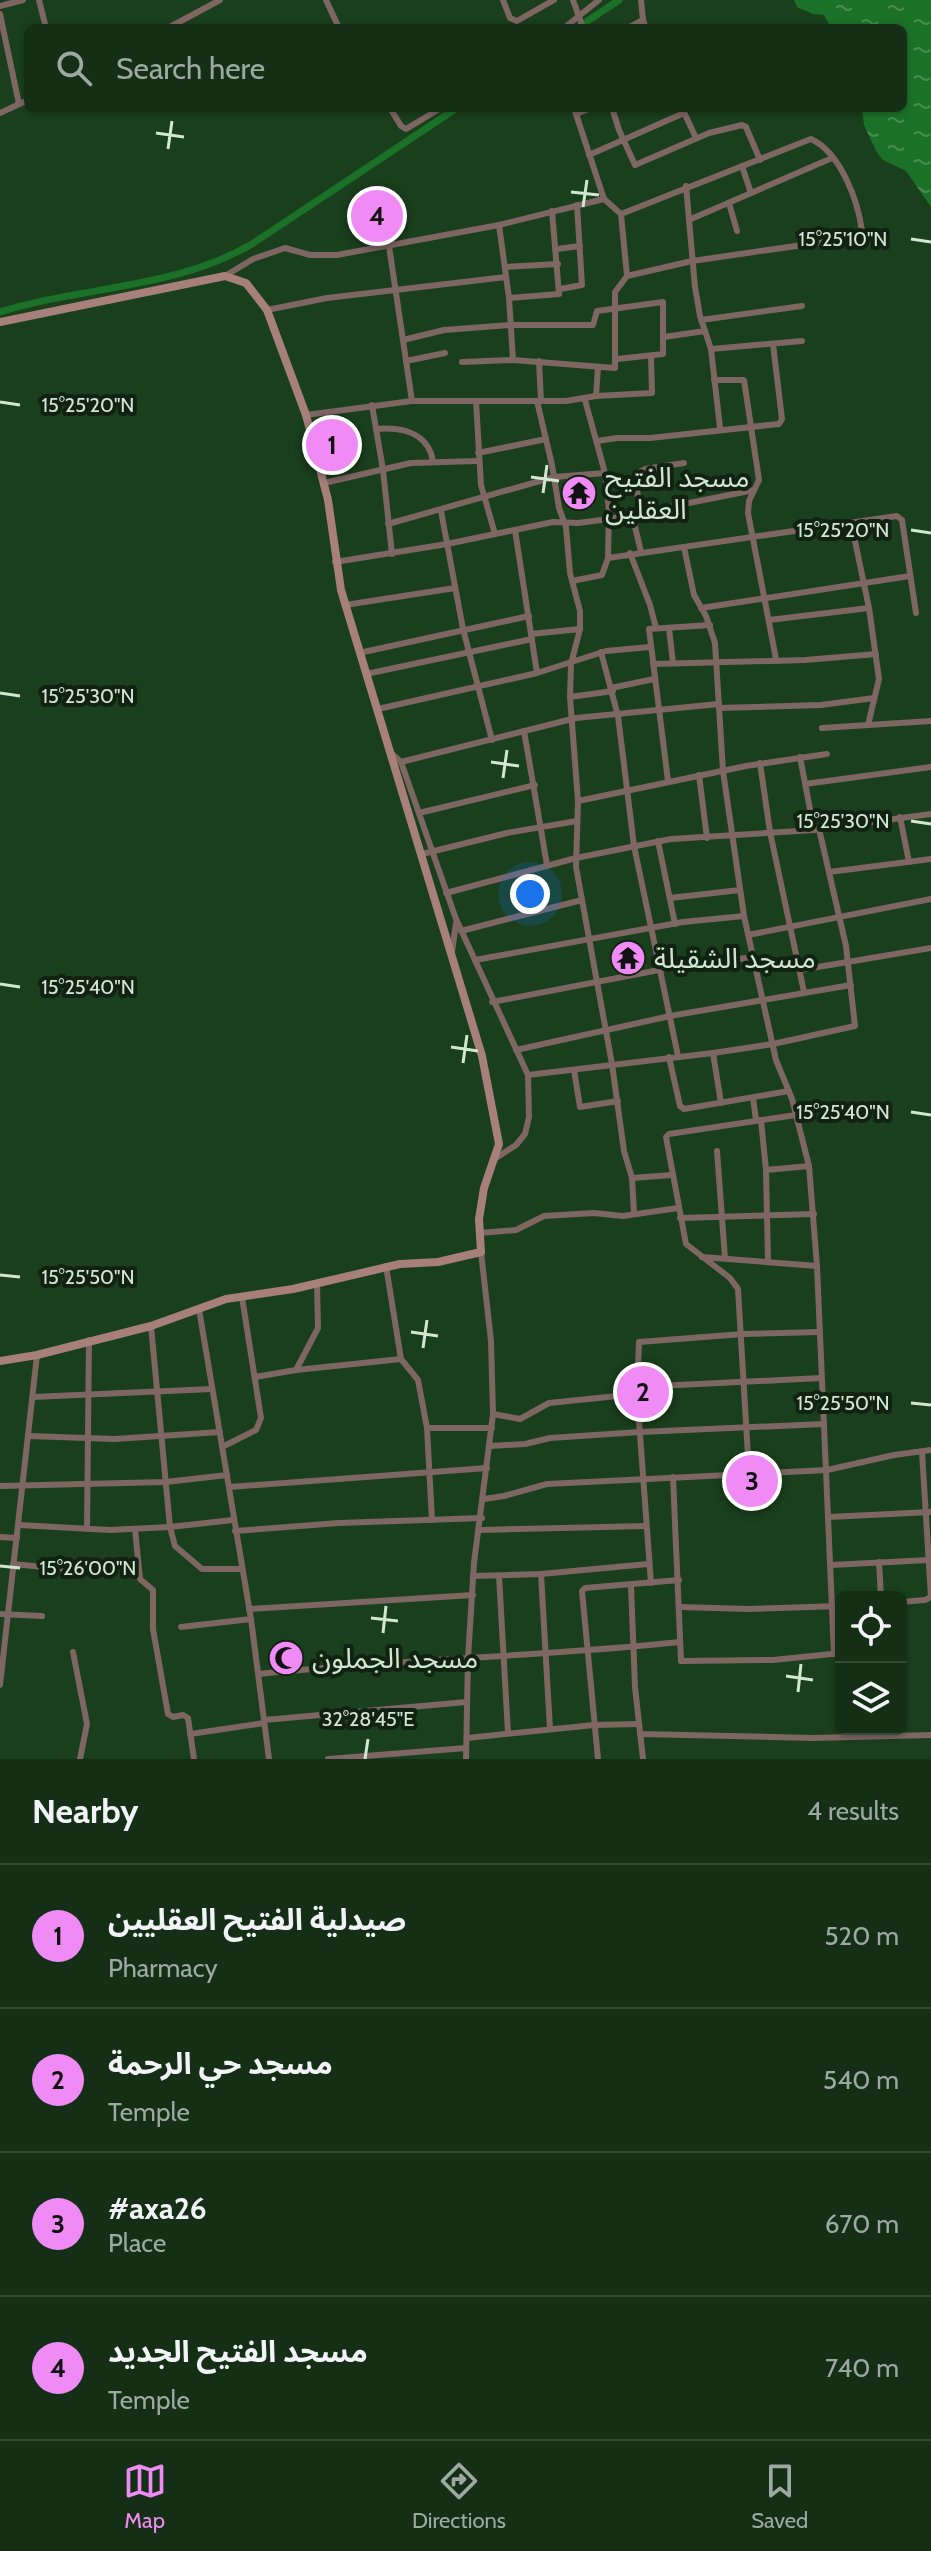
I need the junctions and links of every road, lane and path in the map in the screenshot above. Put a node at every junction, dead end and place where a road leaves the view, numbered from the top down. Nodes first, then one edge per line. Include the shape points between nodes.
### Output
1 (23, 0) edge
2 (39, 0) edge
3 (220, 0) edge
4 (326, 0) edge
5 (503, 0) edge
6 (554, 0) edge
7 (573, 0) edge
8 (599, 0) edge
9 (641, 0) edge
10 (0, 6) edge
11 (0, 14) edge
12 (578, 15) junction
13 (45, 24) edge
14 (175, 24) edge
15 (337, 24) edge
16 (568, 24) edge
17 (581, 24) edge
18 (644, 24) edge
19 (24, 102) edge
20 (19, 104) junction
21 (392, 112) edge
22 (434, 112) edge
23 (575, 112) edge
24 (613, 112) edge
25 (679, 112) edge
26 (684, 112) edge
27 (0, 113) edge
28 (696, 138) junction
29 (624, 141) junction
30 (589, 155) junction
31 (832, 158) junction
32 (760, 160) junction
33 (742, 166) junction
34 (686, 186) junction
35 (751, 193) junction
36 (604, 199) junction
37 (729, 203) junction
38 (577, 205) junction
39 (552, 211) junction
40 (621, 214) junction
41 (691, 219) junction
42 (499, 225) junction
43 (737, 231) dead end
44 (389, 246) junction
45 (580, 246) junction
46 (557, 249) junction
47 (692, 261) junction
48 (558, 264) junction
49 (505, 267) junction
50 (225, 276) junction
51 (627, 276) junction
52 (506, 277) junction
53 (560, 289) junction
54 (396, 292) junction
55 (509, 298) junction
56 (802, 306) dead end
57 (614, 308) junction
58 (267, 310) junction
59 (701, 320) junction
60 (0, 322) edge
61 (511, 325) junction
62 (705, 331) junction
63 (664, 337) junction
64 (403, 340) junction
65 (802, 341) dead end
66 (773, 344) junction
67 (711, 349) junction
68 (445, 353) dead end
69 (651, 356) junction
70 (617, 359) junction
71 (513, 360) junction
72 (406, 361) junction
73 (539, 361) junction
74 (462, 362) dead end
75 (598, 367) junction
76 (714, 380) junction
77 (596, 396) junction
78 (585, 400) junction
79 (412, 401) junction
80 (476, 401) junction
81 (539, 401) junction
82 (372, 405) junction
83 (306, 415) junction
84 (749, 425) junction
85 (720, 428) junction
86 (376, 429) junction
87 (546, 439) junction
88 (597, 441) junction
89 (478, 457) junction
90 (433, 461) junction
91 (684, 463) dead end
92 (383, 470) junction
93 (605, 473) junction
94 (554, 477) junction
95 (324, 483) junction
96 (754, 490) junction
97 (485, 496) junction
98 (441, 511) junction
99 (635, 513) junction
100 (609, 519) junction
101 (565, 522) junction
102 (851, 522) junction
103 (388, 524) junction
104 (515, 530) junction
105 (495, 534) junction
106 (752, 539) junction
107 (447, 544) junction
108 (684, 547) junction
109 (641, 552) junction
110 (630, 553) junction
111 (392, 554) junction
112 (608, 558) junction
113 (335, 562) junction
114 (910, 576) junction
115 (572, 581) junction
116 (865, 584) junction
117 (455, 588) junction
118 (765, 598) junction
119 (345, 605) junction
120 (701, 608) junction
121 (869, 608) junction
122 (916, 613) dead end
123 (529, 616) junction
124 (769, 620) junction
125 (710, 625) junction
126 (656, 628) junction
127 (669, 628) junction
128 (463, 629) junction
129 (580, 629) junction
130 (532, 636) junction
131 (650, 647) junction
132 (470, 651) junction
133 (601, 652) junction
134 (359, 653) junction
135 (876, 654) junction
136 (776, 659) junction
137 (717, 661) junction
138 (673, 663) junction
139 (571, 664) junction
140 (653, 664) junction
141 (537, 673) junction
142 (366, 674) junction
143 (654, 679) junction
144 (479, 687) junction
145 (612, 689) junction
146 (570, 697) junction
147 (874, 698) junction
148 (719, 706) junction
149 (378, 709) junction
150 (658, 711) junction
151 (618, 716) junction
152 (570, 720) junction
153 (931, 721) edge
154 (868, 725) junction
155 (822, 728) dead end
156 (524, 731) junction
157 (492, 740) junction
158 (391, 753) junction
159 (827, 754) dead end
160 (800, 757) junction
161 (401, 762) junction
162 (760, 763) junction
163 (931, 767) edge
164 (723, 771) junction
165 (699, 775) junction
166 (668, 781) junction
167 (805, 784) junction
168 (535, 785) junction
169 (627, 790) junction
170 (578, 801) junction
171 (419, 813) junction
172 (931, 814) edge
173 (900, 817) junction
174 (577, 821) junction
175 (541, 827) junction
176 (816, 829) junction
177 (770, 832) junction
178 (733, 835) junction
179 (707, 838) junction
180 (658, 841) junction
181 (634, 846) junction
182 (433, 852) junction
183 (422, 854) junction
184 (576, 858) junction
185 (931, 859) edge
186 (909, 862) junction
187 (547, 865) junction
188 (829, 872) junction
189 (740, 890) junction
190 (446, 893) junction
191 (670, 898) junction
192 (931, 899) edge
193 (582, 900) junction
194 (744, 916) junction
195 (840, 917) junction
196 (456, 919) junction
197 (675, 924) junction
198 (791, 926) junction
199 (650, 929) junction
200 (461, 931) junction
201 (748, 935) junction
202 (589, 939) junction
203 (931, 948) edge
204 (452, 952) junction
205 (753, 957) junction
206 (475, 960) junction
207 (849, 962) junction
208 (659, 970) junction
209 (800, 970) junction
210 (596, 983) junction
211 (851, 985) junction
212 (804, 992) junction
213 (763, 1001) junction
214 (492, 1002) junction
215 (670, 1016) junction
216 (606, 1030) junction
217 (773, 1044) junction
218 (516, 1050) junction
219 (713, 1053) junction
220 (678, 1056) junction
221 (669, 1057) junction
222 (612, 1064) junction
223 (574, 1070) junction
224 (528, 1075) junction
225 (789, 1091) junction
226 (753, 1098) junction
227 (618, 1101) junction
228 (721, 1103) junction
229 (796, 1115) junction
230 (759, 1120) junction
231 (717, 1151) dead end
232 (496, 1158) junction
233 (809, 1166) junction
234 (766, 1170) junction
235 (672, 1175) junction
236 (632, 1178) junction
237 (678, 1208) junction
238 (634, 1213) junction
239 (814, 1214) junction
240 (767, 1215) junction
241 (722, 1217) junction
242 (680, 1218) junction
243 (479, 1233) junction
244 (481, 1252) junction
245 (702, 1257) junction
246 (725, 1258) junction
247 (768, 1261) junction
248 (386, 1266) junction
249 (817, 1266) junction
250 (317, 1284) junction
251 (242, 1297) junction
252 (199, 1309) junction
253 (151, 1326) junction
254 (819, 1332) junction
255 (743, 1334) junction
256 (89, 1340) junction
257 (37, 1355) junction
258 (401, 1359) junction
259 (0, 1361) edge
260 (296, 1370) junction
261 (255, 1377) junction
262 (821, 1378) junction
263 (745, 1383) junction
264 (212, 1389) junction
265 (637, 1390) junction
266 (157, 1392) junction
267 (88, 1395) junction
268 (33, 1397) junction
269 (493, 1414) junction
270 (824, 1424) junction
271 (427, 1428) junction
272 (492, 1428) junction
273 (747, 1428) junction
274 (220, 1432) junction
275 (640, 1432) junction
276 (161, 1435) junction
277 (29, 1436) junction
278 (87, 1438) junction
279 (490, 1446) junction
280 (222, 1447) junction
281 (931, 1450) edge
282 (922, 1452) junction
283 (487, 1468) junction
284 (827, 1470) junction
285 (430, 1472) junction
286 (749, 1473) junction
287 (227, 1475) junction
288 (673, 1477) junction
289 (642, 1478) junction
290 (166, 1482) junction
291 (88, 1484) junction
292 (24, 1485) junction
293 (0, 1486) edge
294 (229, 1487) junction
295 (484, 1499) junction
296 (928, 1512) edge
297 (829, 1517) junction
298 (482, 1518) junction
299 (233, 1520) junction
300 (432, 1520) junction
301 (19, 1525) junction
302 (645, 1526) junction
303 (170, 1527) junction
304 (87, 1529) junction
305 (135, 1529) junction
306 (480, 1530) junction
307 (235, 1531) junction
308 (0, 1537) edge
309 (17, 1538) junction
310 (929, 1560) edge
311 (879, 1562) junction
312 (13, 1564) junction
313 (648, 1564) junction
314 (831, 1565) junction
315 (64, 1569) dead end
316 (242, 1569) junction
317 (541, 1574) junction
318 (473, 1576) junction
319 (499, 1576) junction
320 (679, 1580) junction
321 (651, 1583) junction
322 (631, 1586) junction
323 (881, 1591) edge
324 (835, 1592) edge
325 (473, 1595) junction
326 (907, 1602) edge
327 (835, 1606) edge
328 (680, 1607) junction
329 (249, 1609) junction
330 (4, 1614) edge
331 (42, 1616) dead end
332 (251, 1619) junction
333 (181, 1627) dead end
334 (680, 1642) junction
335 (634, 1647) junction
336 (587, 1651) junction
337 (73, 1652) dead end
338 (835, 1653) edge
339 (545, 1655) junction
340 (503, 1657) junction
341 (468, 1658) junction
342 (259, 1674) junction
343 (0, 1685) edge
344 (467, 1702) junction
345 (264, 1721) junction
346 (638, 1724) junction
347 (594, 1725) junction
348 (550, 1729) junction
349 (508, 1733) junction
350 (907, 1733) edge
351 (190, 1734) junction
352 (640, 1734) junction
353 (844, 1735) edge
354 (931, 1735) edge
355 (467, 1738) junction
356 (466, 1748) junction
357 (80, 1759) edge
358 (194, 1759) edge
359 (269, 1759) edge
360 (328, 1759) edge
361 (466, 1759) edge
362 (598, 1759) edge
363 (643, 1759) edge

1 - 10 street
2 - 13 street
3 - 14 street
4 - 15 street
5 - 6 street via 514,21
7 - 12 street
8 - 12 street
9 - 18 street
11 - 20 street
12 - 16 street
12 - 17 street
19 - 20 street
20 - 27 street
21 - 22 street via 406,129
23 - 30 street
24 - 29 street
25 - 29 street
26 - 28 street
28 - 29 street via 636,165
28 - 32 street via 742,125
29 - 30 street
30 - 36 street
31 - 32 street via 811,139
31 - 35 street
31 - 47 street via 855,198 859,236
32 - 33 street
33 - 34 street
33 - 35 street
34 - 40 street
34 - 41 street
35 - 37 street
36 - 38 street
36 - 40 street
37 - 41 street
37 - 43 street
38 - 39 street
38 - 45 street
39 - 42 street
39 - 46 street
40 - 51 street
41 - 47 street
42 - 44 street
42 - 49 street
44 - 50 street via 325,256 285,248
44 - 54 street
45 - 46 street
45 - 53 street via 582,287
46 - 48 street
47 - 51 street
47 - 59 street
48 - 49 street
48 - 53 street
49 - 52 street
50 - 58 street via 246,283
50 - 60 street
51 - 57 street via 615,290
52 - 54 street
52 - 55 street
53 - 55 street via 558,295
54 - 58 street
54 - 64 street
55 - 61 street
56 - 59 street
57 - 61 street via 596,311 593,325
57 - 63 street via 663,302
57 - 70 street
58 - 83 street
59 - 62 street
61 - 64 street via 444,330
61 - 71 street
62 - 63 street
62 - 67 street
63 - 69 street via 663,354
64 - 72 street
65 - 66 street
66 - 67 street
66 - 84 street via 782,419 779,424
67 - 76 street
68 - 72 street
69 - 70 street
69 - 77 street via 652,393
70 - 75 street via 615,368
71 - 73 street
71 - 74 street
72 - 79 street
73 - 75 street
73 - 81 street
75 - 77 street
76 - 84 street via 744,380
76 - 85 street
77 - 78 street
78 - 81 street
78 - 88 street
79 - 80 street
79 - 82 street
80 - 81 street
80 - 89 street
81 - 87 street
82 - 83 street
82 - 86 street
83 - 95 street
84 - 85 street
84 - 96 street via 759,480
85 - 88 street
86 - 90 street via 411,432 426,442
86 - 92 street
87 - 89 street
87 - 94 street
88 - 93 street
89 - 90 street
89 - 97 street
90 - 92 street
91 - 99 street via 636,474
92 - 95 street
92 - 103 street
93 - 94 street
93 - 100 street
94 - 97 street
94 - 101 street
95 - 113 street
96 - 99 street
96 - 106 street via 748,507
97 - 98 street
97 - 105 street
98 - 103 street
98 - 107 street
99 - 100 street
99 - 109 street
100 - 101 street
100 - 112 street
101 - 104 street
101 - 115 street
102 - 106 street
102 - 114 street via 891,516 902,520
102 - 116 street
103 - 111 street
104 - 105 street
104 - 123 street
105 - 107 street
106 - 108 street
106 - 118 street
107 - 111 street
107 - 117 street
108 - 109 street
108 - 120 street
109 - 110 street
110 - 112 street
110 - 126 street
111 - 113 street
112 - 115 street via 602,575
113 - 119 street
114 - 116 street
114 - 122 street
115 - 129 street
116 - 118 street
116 - 121 street
117 - 119 street
117 - 128 street
118 - 120 street
118 - 124 street
119 - 134 street
120 - 125 street
121 - 124 street
121 - 135 street
123 - 128 street
123 - 130 street
124 - 136 street
125 - 127 street
125 - 137 street
126 - 127 street
126 - 131 street via 649,629
127 - 138 street
128 - 132 street
128 - 134 street
129 - 130 street
129 - 139 street
130 - 132 street
130 - 141 street
131 - 133 street
131 - 140 street
132 - 142 street
132 - 144 street
133 - 139 street
133 - 145 street
134 - 142 street
135 - 136 street
135 - 147 street via 879,679
136 - 137 street
137 - 138 street
137 - 148 street
138 - 140 street
139 - 141 street
139 - 146 street
140 - 143 street
141 - 144 street
142 - 149 street
143 - 145 street
143 - 150 street
144 - 149 street
144 - 157 street
145 - 146 street
145 - 151 street
146 - 152 street
147 - 148 street via 821,705
147 - 154 street
148 - 150 street
148 - 164 street
149 - 158 street
150 - 151 street
150 - 166 street
151 - 152 street
151 - 169 street
152 - 156 street
152 - 170 street
153 - 154 street
154 - 155 street
156 - 157 street
156 - 168 street
157 - 161 street
158 - 161 street
158 - 183 street
159 - 160 street
160 - 162 street
160 - 167 street
161 - 171 street
162 - 164 street
162 - 177 street
163 - 167 street
164 - 165 street
164 - 178 street
165 - 166 street
165 - 179 street
166 - 169 street
167 - 176 street
168 - 171 street
168 - 175 street
169 - 170 street
169 - 181 street
170 - 174 street
171 - 182 street
172 - 173 street
173 - 176 street
173 - 186 street
174 - 175 street
174 - 184 street
175 - 182 street
175 - 187 street
176 - 177 street
176 - 188 street
177 - 178 street
177 - 198 street
178 - 179 street
178 - 189 street
179 - 180 street
180 - 181 street
180 - 191 street
181 - 184 street
181 - 199 street
182 - 183 street
182 - 190 street
183 - 204 street
184 - 187 street
184 - 193 street
185 - 186 street
186 - 188 street
187 - 190 street
188 - 195 street
189 - 191 street
189 - 194 street
190 - 196 street
191 - 197 street
192 - 195 street
193 - 200 street
193 - 202 street
194 - 197 street
194 - 201 street
195 - 198 street
195 - 207 street
196 - 200 street
196 - 204 street
197 - 199 street
198 - 201 street
198 - 209 street
199 - 202 street
199 - 208 street
200 - 206 street
201 - 205 street
202 - 206 street
202 - 210 street
203 - 207 street
204 - 232 street via 489,1085 499,1144
205 - 208 street
205 - 213 street
206 - 214 street
207 - 209 street
207 - 211 street
208 - 210 street
208 - 215 street
209 - 212 street
210 - 214 street
210 - 216 street
211 - 212 street
211 - 217 street via 855,1026
212 - 213 street
213 - 215 street
213 - 217 street
214 - 218 street
215 - 216 street
215 - 220 street
216 - 218 street
216 - 222 street
217 - 219 street
217 - 225 street
218 - 224 street
219 - 220 street
219 - 228 street
220 - 221 street
221 - 222 street
221 - 228 street via 681,1108
222 - 223 street
222 - 227 street
223 - 224 street
223 - 227 street via 580,1107
224 - 232 street via 525,1134
225 - 226 street
225 - 229 street
226 - 228 street
226 - 230 street
227 - 236 street
229 - 230 street
229 - 233 street
230 - 234 street
230 - 235 street via 667,1135
231 - 241 street
232 - 243 street via 485,1181
233 - 234 street
233 - 239 street
234 - 240 street
235 - 236 street
235 - 237 street
236 - 238 street
237 - 238 street
237 - 242 street
238 - 243 street via 544,1216 516,1230
239 - 240 street
239 - 249 street
240 - 241 street
240 - 247 street
241 - 242 street
241 - 246 street
242 - 245 street via 686,1244
243 - 244 street
244 - 248 street
244 - 269 street
245 - 246 street
245 - 255 street via 737,1285
246 - 247 street
247 - 249 street
248 - 250 street
248 - 258 street
249 - 254 street
250 - 251 street
250 - 260 street via 318,1328
251 - 252 street
251 - 261 street
252 - 253 street
252 - 264 street
253 - 256 street
253 - 266 street
254 - 255 street
254 - 262 street
255 - 263 street
255 - 265 street via 639,1342
256 - 257 street
256 - 267 street
257 - 259 street
257 - 268 street
258 - 260 street
258 - 271 street via 418,1380
260 - 261 street
261 - 280 street via 260,1423 249,1435
262 - 263 street
262 - 270 street
263 - 265 street
263 - 273 street
264 - 266 street
264 - 274 street
265 - 269 street via 549,1403 520,1419
265 - 275 street
266 - 267 street
266 - 276 street
267 - 268 street
267 - 278 street
268 - 277 street
269 - 272 street
270 - 273 street
270 - 284 street
271 - 272 street
271 - 285 street
272 - 279 street
273 - 275 street
273 - 286 street
274 - 276 street
274 - 280 street
275 - 279 street
275 - 289 street
276 - 278 street
276 - 290 street
277 - 278 street
277 - 292 street
278 - 291 street
279 - 283 street
280 - 287 street
281 - 282 street
282 - 284 street
282 - 296 street
283 - 285 street
283 - 295 street
284 - 286 street
284 - 297 street
285 - 294 street
285 - 300 street
286 - 288 street
287 - 290 street
287 - 294 street
288 - 289 street
288 - 320 street
289 - 295 street via 547,1484
289 - 302 street
290 - 291 street
290 - 303 street
291 - 292 street
291 - 304 street
292 - 293 street
292 - 301 street
294 - 299 street
295 - 298 street
296 - 297 street
296 - 310 street
297 - 314 street
298 - 300 street
298 - 306 street
299 - 303 street
299 - 307 street
300 - 307 street
301 - 304 street
301 - 309 street
302 - 306 street
302 - 313 street
303 - 305 street
303 - 316 street via 175,1546 198,1567
304 - 305 street
305 - 351 street via 140,1579 153,1590 153,1629 168,1714 186,1716
306 - 318 street
307 - 316 street
308 - 309 street
309 - 312 street
310 - 311 street
310 - 326 street via 931,1597
311 - 314 street
311 - 323 street
312 - 315 street
312 - 330 street
313 - 317 street
313 - 321 street
314 - 324 street
316 - 329 street
317 - 319 street
317 - 339 street
318 - 319 street
318 - 325 street
319 - 340 street
320 - 321 street
320 - 328 street
321 - 322 street
322 - 335 street
322 - 336 street via 583,1589
325 - 329 street
325 - 341 street
327 - 328 street
328 - 334 street
329 - 332 street
330 - 331 street
330 - 343 street
332 - 333 street
332 - 342 street
334 - 335 street
334 - 338 street via 682,1661
335 - 336 street
335 - 346 street
336 - 339 street
336 - 347 street
337 - 357 street via 87,1724
339 - 340 street
339 - 348 street
340 - 341 street
340 - 349 street
341 - 342 street
341 - 344 street
342 - 345 street
344 - 345 street
344 - 355 street
345 - 351 street
345 - 359 street
346 - 347 street
346 - 352 street
347 - 348 street
347 - 362 street
348 - 349 street
349 - 355 street
350 - 354 street
351 - 358 street
352 - 353 street
352 - 363 street
355 - 356 street
356 - 360 street
356 - 361 street

